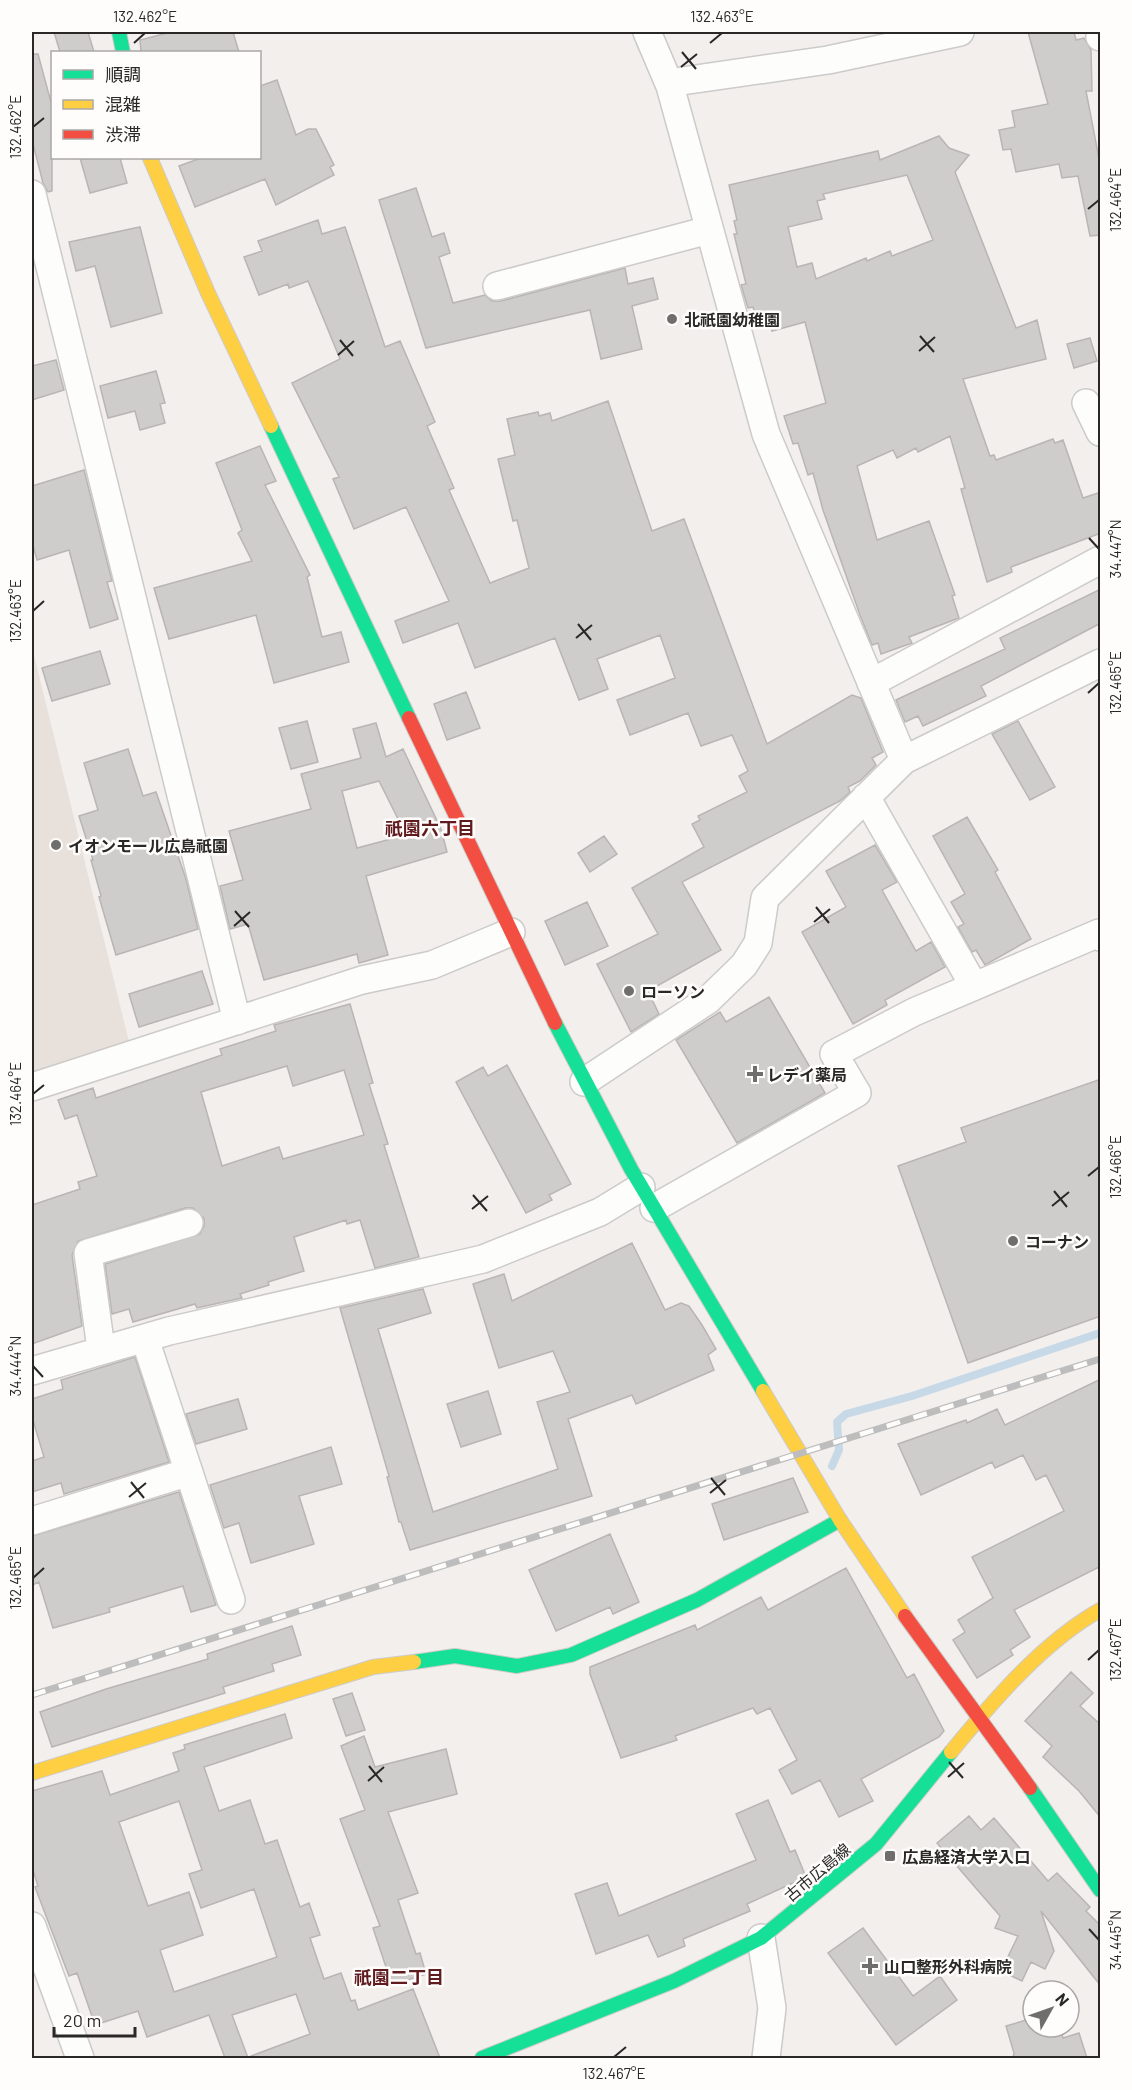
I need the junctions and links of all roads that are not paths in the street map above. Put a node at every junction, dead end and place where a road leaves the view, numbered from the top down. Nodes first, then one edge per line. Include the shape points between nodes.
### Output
1 (119, 32) edge
2 (647, 32) edge
3 (960, 32) edge
4 (1100, 32) edge
5 (1101, 37) edge
6 (123, 51) edge
7 (670, 86) junction
8 (150, 159) edge
9 (32, 194) edge
10 (710, 230) junction
11 (497, 286) dead end
12 (1086, 403) dead end
13 (1101, 432) edge
14 (1101, 560) edge
15 (1101, 663) edge
16 (871, 682) junction
17 (904, 760) junction
18 (866, 797) junction
19 (511, 932) junction
20 (1101, 937) edge
21 (974, 986) junction
22 (237, 1021) junction
23 (584, 1082) junction
24 (32, 1087) edge
25 (647, 1198) junction
26 (189, 1223) dead end
27 (145, 1339) junction
28 (101, 1349) junction
29 (32, 1371) edge
30 (189, 1472) junction
31 (840, 1520) junction
32 (32, 1521) edge
33 (231, 1600) dead end
34 (1101, 1610) edge
35 (981, 1719) junction
36 (32, 1773) edge
37 (1101, 1890) edge
38 (32, 1926) edge
39 (761, 1938) junction
40 (80, 2058) edge
41 (482, 2058) edge
42 (766, 2058) edge

1 - 6 street
2 - 7 street
3 - 7 street via 828,60
4 - 5 street
7 - 10 street
8 - 19 street via 208,293
9 - 22 street
10 - 11 street
10 - 16 street via 766,434
12 - 13 street
14 - 16 street
15 - 17 street
16 - 17 street
17 - 18 street
18 - 21 street
18 - 23 street via 765,898 758,943 744,965 708,1000
19 - 22 street via 432,965 362,980
19 - 23 street
20 - 21 street via 1099,933
21 - 25 street via 834,1054 857,1093
22 - 24 street
23 - 25 street
25 - 27 street via 600,1212 483,1259
25 - 31 street
26 - 28 street via 88,1252
27 - 28 street
27 - 30 street
28 - 29 street
30 - 32 street
30 - 33 street
31 - 35 street
31 - 36 street via 697,1600 571,1654 517,1666 455,1656 373,1668
34 - 35 street, 古市広島線 via 1072,1626
35 - 37 street
35 - 39 street, 古市広島線 via 876,1844
38 - 40 street
39 - 41 street, 古市広島線 via 674,1981
39 - 42 street via 772,2008

